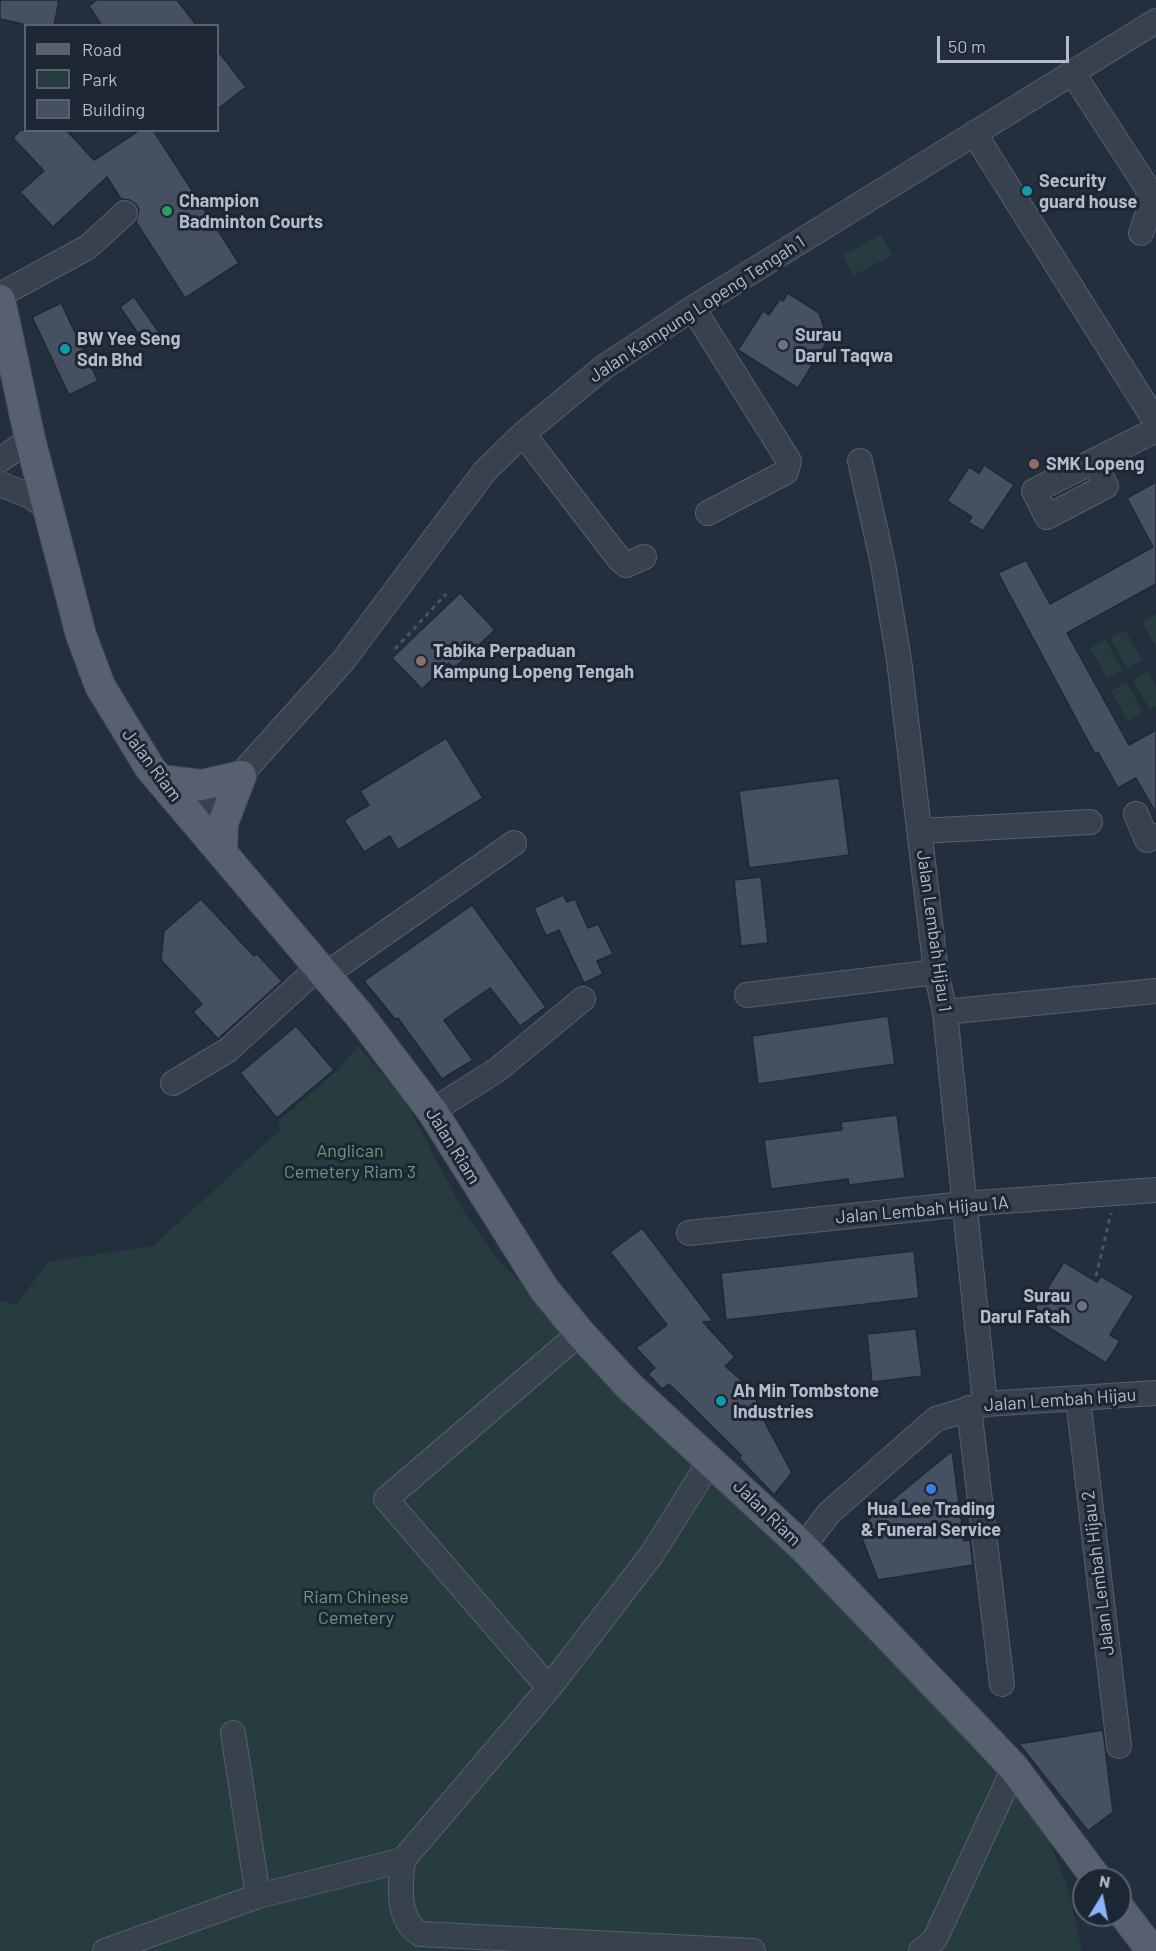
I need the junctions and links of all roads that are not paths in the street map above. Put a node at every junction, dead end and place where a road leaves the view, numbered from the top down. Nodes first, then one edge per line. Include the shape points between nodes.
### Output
1 (1156, 21) edge
2 (1072, 72) junction
3 (974, 133) junction
4 (125, 213) dead end
5 (1141, 233) dead end
6 (0, 295) edge
7 (0, 300) edge
8 (693, 308) junction
9 (1156, 422) edge
10 (1156, 430) edge
11 (523, 434) junction
12 (30, 440) junction
13 (0, 460) edge
14 (860, 461) dead end
15 (1094, 462) dead end
16 (0, 484) edge
17 (49, 508) junction
18 (708, 513) dead end
19 (644, 557) dead end
20 (242, 776) junction
21 (160, 780) junction
22 (1136, 814) dead end
23 (1090, 822) dead end
24 (197, 823) junction
25 (920, 831) junction
26 (1156, 836) edge
27 (514, 843) dead end
28 (222, 852) junction
29 (322, 971) junction
30 (936, 972) junction
31 (1156, 991) edge
32 (747, 995) dead end
33 (583, 999) dead end
34 (945, 1012) junction
35 (173, 1083) dead end
36 (432, 1111) junction
37 (1156, 1190) edge
38 (964, 1204) junction
39 (689, 1233) dead end
40 (580, 1333) junction
41 (1156, 1393) edge
42 (1078, 1399) junction
43 (977, 1406) junction
44 (711, 1460) junction
45 (803, 1547) junction
46 (1002, 1684) dead end
47 (549, 1688) junction
48 (233, 1733) dead end
49 (1119, 1746) dead end
50 (1014, 1768) junction
51 (403, 1860) junction
52 (1088, 1867) edge
53 (258, 1896) junction
54 (1132, 1925) edge
55 (559, 1947) edge
56 (105, 1951) edge
57 (753, 1951) edge
58 (921, 1951) edge
59 (1152, 1951) edge

1 - 2 street, Jalan Kampung Lopeng Tengah 1
2 - 3 street, Jalan Kampung Lopeng Tengah 1
2 - 5 street via 1148,189 1149,207
3 - 8 street, Jalan Kampung Lopeng Tengah 1
3 - 9 street
4 - 6 street via 88,247
7 - 12 main road, Jalan Riam
8 - 11 street, Jalan Kampung Lopeng Tengah 1 via 604,367
8 - 18 street via 789,461 786,472
10 - 15 street
11 - 19 street via 620,560 626,565
11 - 20 street, Jalan Kampung Lopeng Tengah 1 via 485,471 343,661
12 - 13 street
12 - 17 main road, Jalan Riam
14 - 25 street, Jalan Lembah Hijau 1 via 885,575
16 - 17 street
17 - 21 main road, Jalan Riam via 81,635 100,686 122,727
20 - 21 main road via 201,785
20 - 24 street, Jalan Kampung Lopeng Tengah 1
20 - 28 main road via 223,823
21 - 24 main road, Jalan Riam
22 - 26 street via 1147,840
23 - 25 street
24 - 28 main road, Jalan Riam
25 - 30 street, Jalan Lembah Hijau 1
27 - 29 street
28 - 29 main road, Jalan Riam
29 - 35 street via 228,1050
29 - 36 main road, Jalan Riam
30 - 32 street
30 - 34 street, Jalan Lembah Hijau 1
31 - 34 street
33 - 36 street via 497,1070
34 - 38 street, Jalan Lembah Hijau 1
36 - 40 main road, Jalan Riam via 544,1289
37 - 38 street, Jalan Lembah Hijau 1A
38 - 39 street, Jalan Lembah Hijau 1A
38 - 43 street, Jalan Lembah Hijau 1
40 - 44 main road, Jalan Riam via 629,1386
40 - 47 street via 386,1499
41 - 42 street, Jalan Lembah Hijau
42 - 43 street, Jalan Lembah Hijau
42 - 49 street, Jalan Lembah Hijau 2
43 - 45 street, Jalan Lembah Hijau via 936,1419 913,1437 829,1513
43 - 46 street, Jalan Lembah Hijau 1
44 - 45 main road, Jalan Riam
44 - 47 street via 652,1554
45 - 50 main road, Jalan Riam
47 - 51 street
48 - 53 street
50 - 52 main road, Jalan Riam
50 - 58 street via 935,1940
51 - 53 street
51 - 55 street via 403,1912 409,1927 420,1934
53 - 56 street
54 - 59 main road
55 - 57 street

